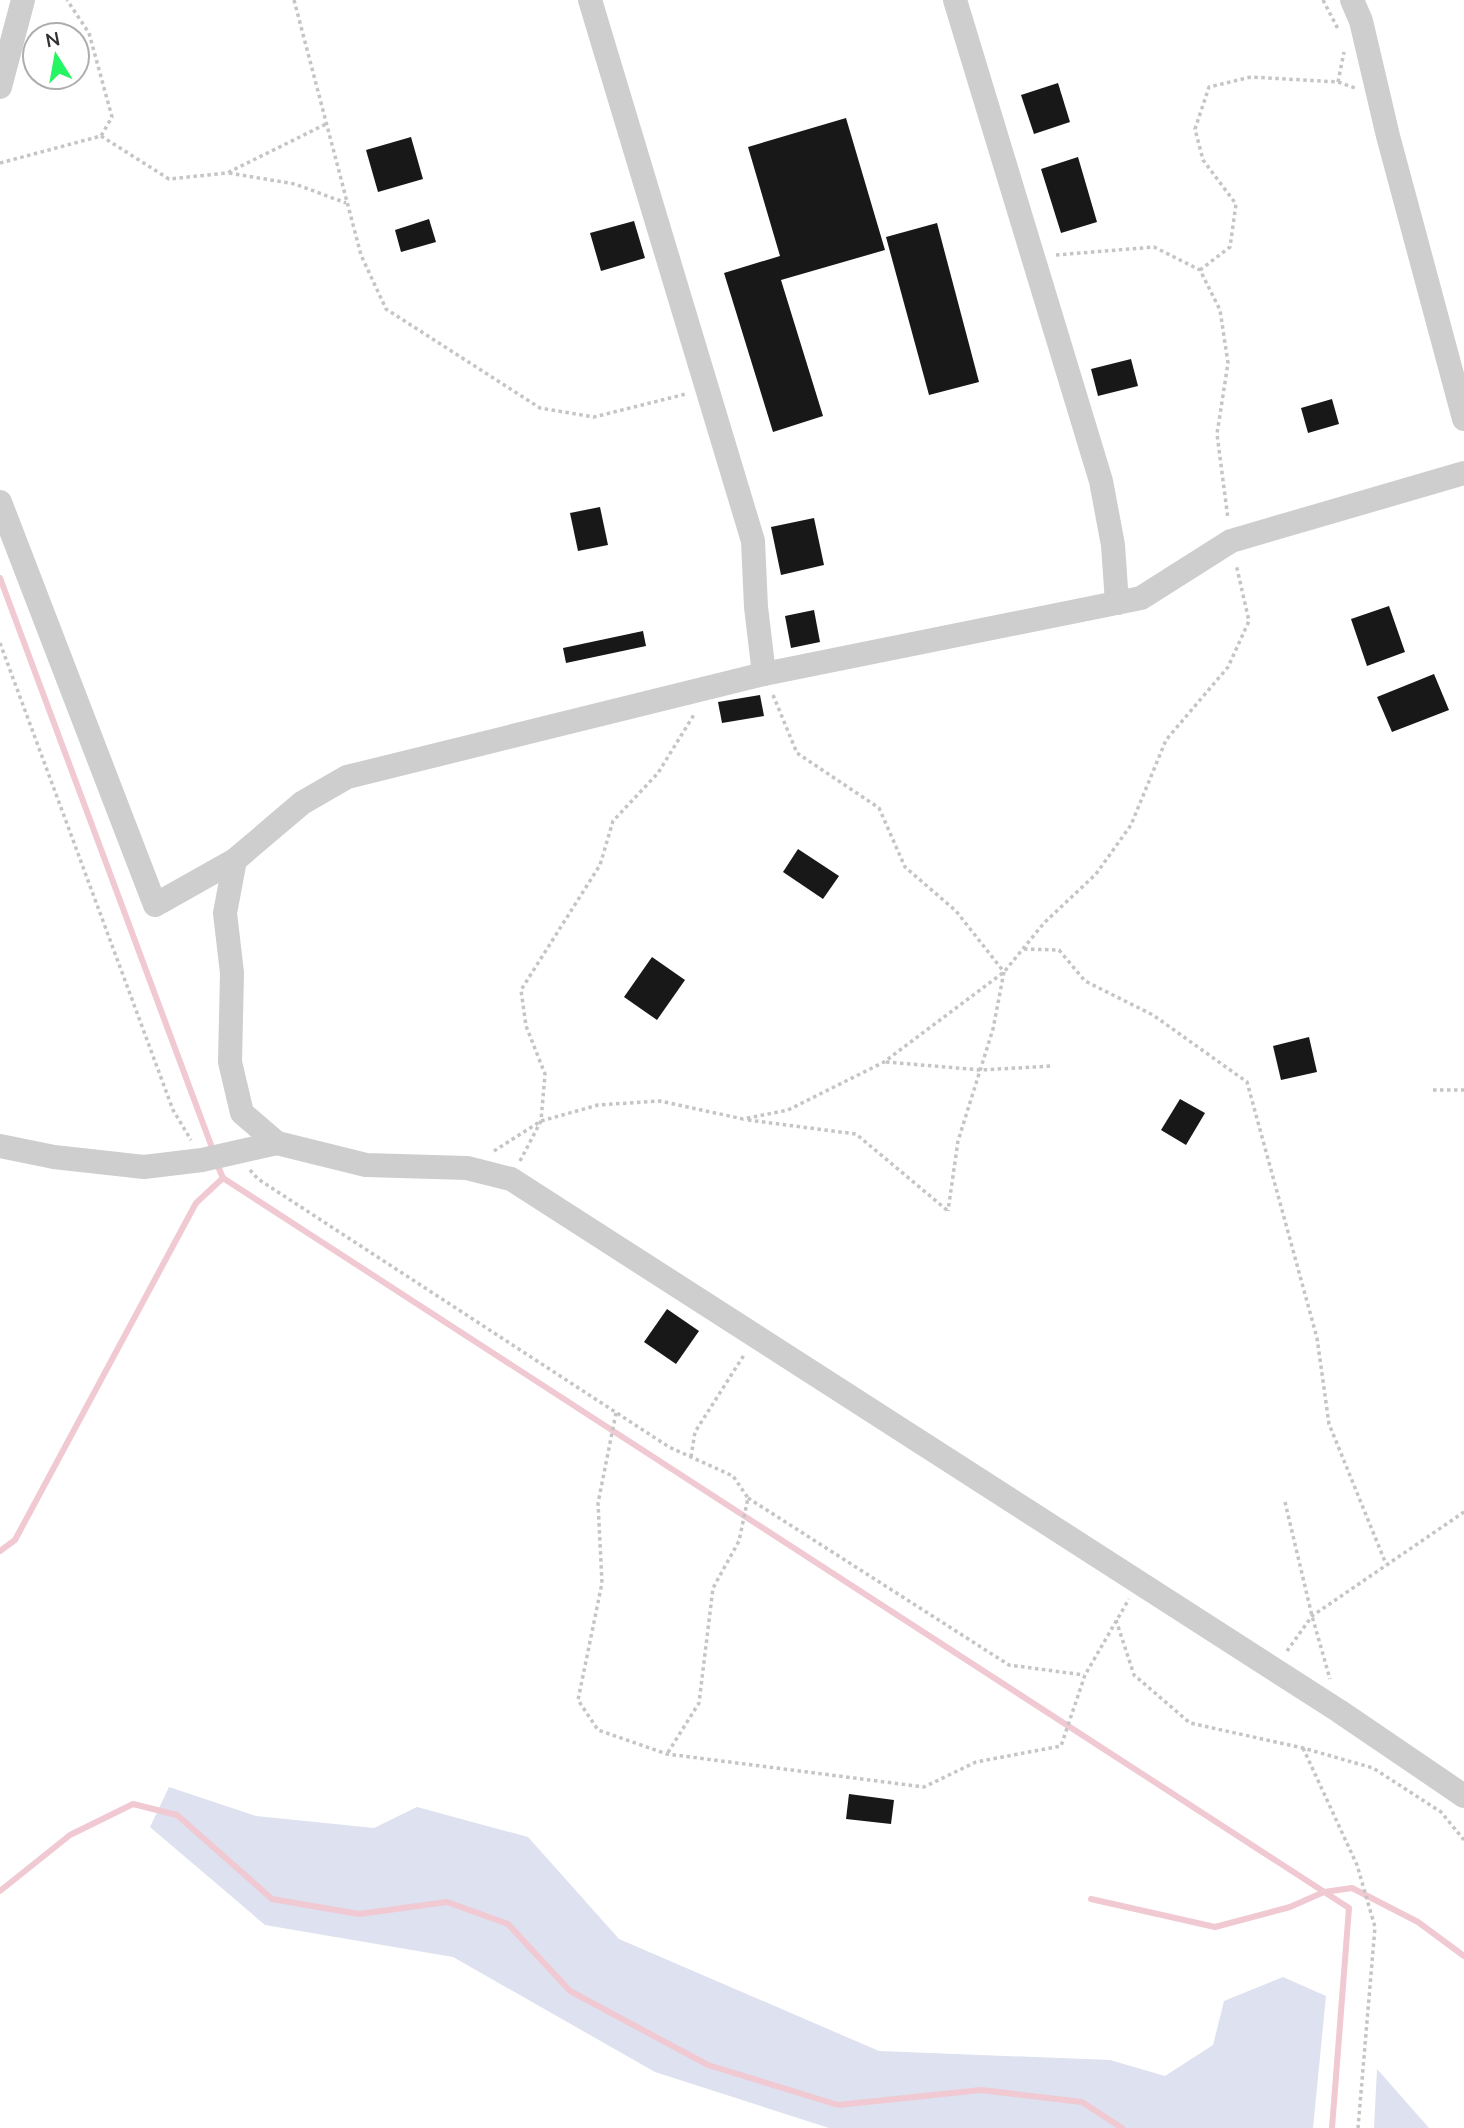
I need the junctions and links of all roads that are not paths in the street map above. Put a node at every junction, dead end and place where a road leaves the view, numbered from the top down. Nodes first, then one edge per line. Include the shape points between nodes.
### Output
1 (23, 0) edge
2 (590, 0) edge
3 (955, 0) edge
4 (1352, 0) edge
5 (0, 88) edge
6 (1464, 419) edge
7 (1464, 473) edge
8 (0, 502) edge
9 (1117, 603) junction
10 (764, 674) junction
11 (235, 860) junction
12 (277, 1143) junction
13 (0, 1146) edge
14 (1464, 1796) edge

1 - 5 street
2 - 10 street via 753,541
3 - 9 street via 1101,481 1113,545
4 - 6 street
7 - 9 street via 1231,541 1141,598
8 - 11 street via 155,905
9 - 10 street
10 - 11 street via 347,777 302,803
11 - 12 street via 225,913 232,973 230,1062 242,1113
12 - 13 street via 144,1167
12 - 14 street via 366,1165 467,1168 511,1179

